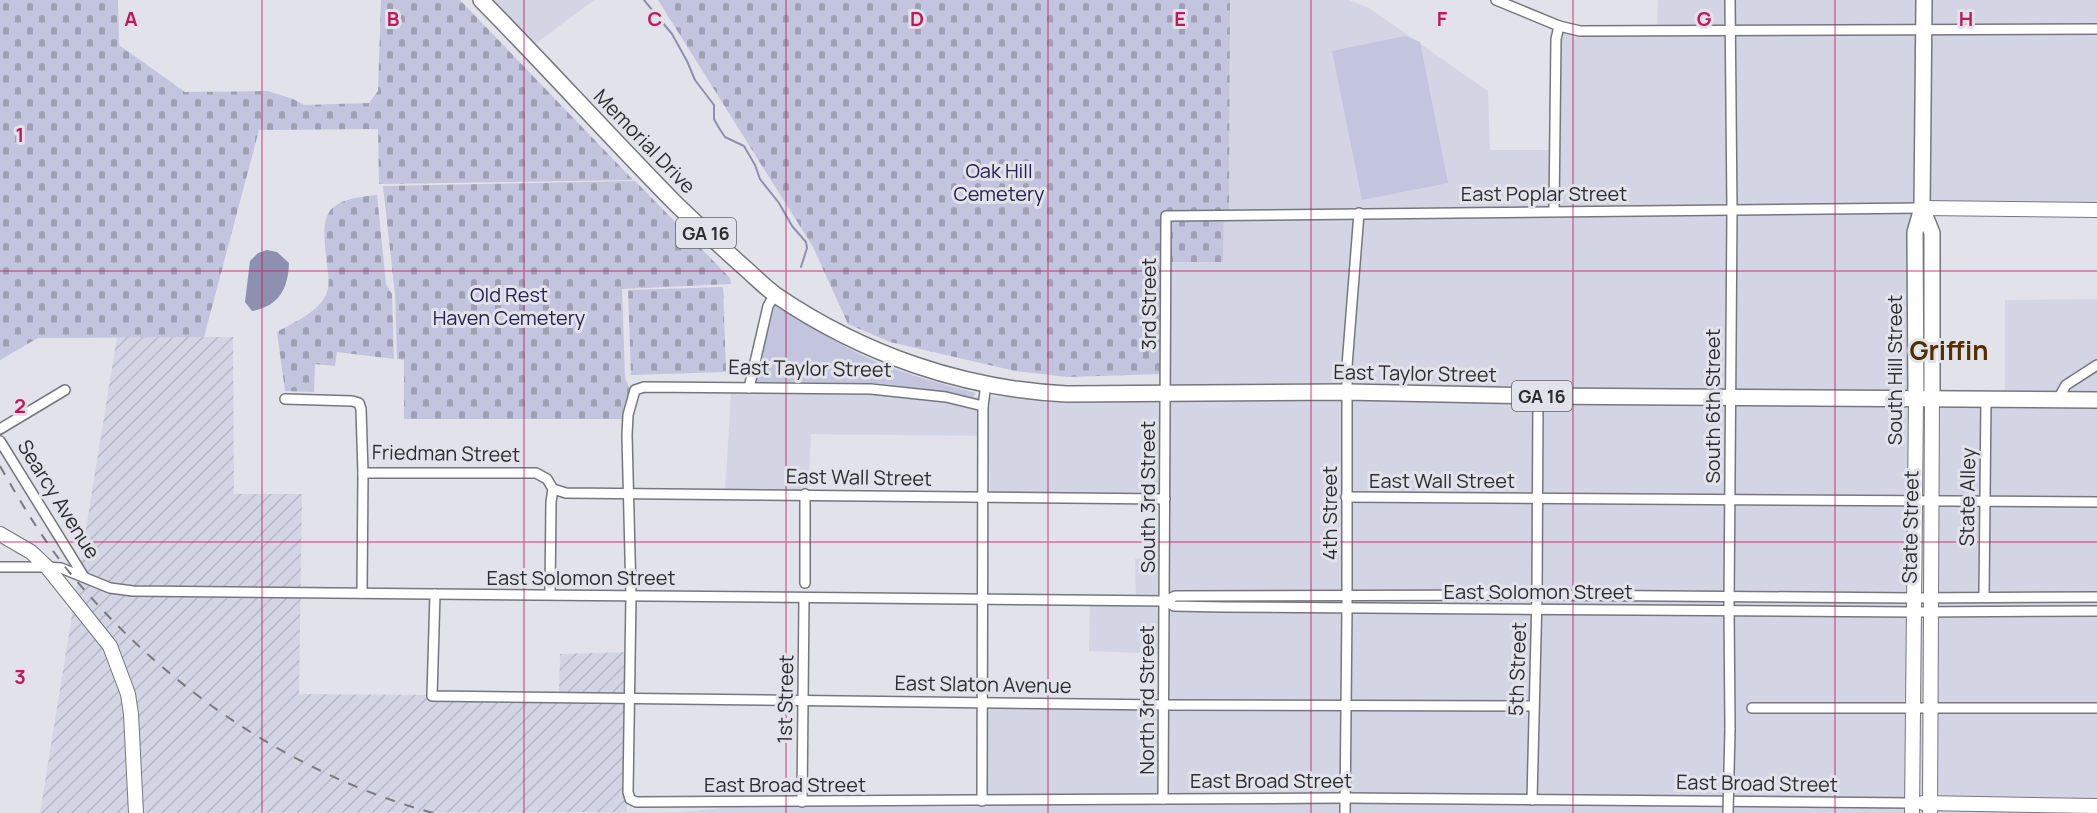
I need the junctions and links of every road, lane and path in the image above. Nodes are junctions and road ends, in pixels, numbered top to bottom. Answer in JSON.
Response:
{"nodes":[{"id":1,"x":481,"y":0,"type":"edge"},
{"id":2,"x":1496,"y":0,"type":"edge"},
{"id":3,"x":1730,"y":0,"type":"edge"},
{"id":4,"x":1924,"y":0,"type":"edge"},
{"id":5,"x":1559,"y":26,"type":"junction"},
{"id":6,"x":2097,"y":29,"type":"edge"},
{"id":7,"x":1924,"y":30,"type":"junction"},
{"id":8,"x":1730,"y":31,"type":"junction"},
{"id":9,"x":1922,"y":208,"type":"junction"},
{"id":10,"x":2097,"y":210,"type":"edge"},
{"id":11,"x":1554,"y":211,"type":"junction"},
{"id":12,"x":1732,"y":211,"type":"junction"},
{"id":13,"x":1359,"y":213,"type":"junction"},
{"id":14,"x":1166,"y":216,"type":"joint"},
{"id":15,"x":775,"y":294,"type":"junction"},
{"id":16,"x":2097,"y":365,"type":"edge"},
{"id":17,"x":986,"y":384,"type":"junction"},
{"id":18,"x":749,"y":388,"type":"junction"},
{"id":19,"x":65,"y":390,"type":"dead end"},
{"id":20,"x":1165,"y":392,"type":"junction"},
{"id":21,"x":1347,"y":392,"type":"junction"},
{"id":22,"x":1538,"y":396,"type":"junction"},
{"id":23,"x":1730,"y":396,"type":"junction"},
{"id":24,"x":1916,"y":398,"type":"junction"},
{"id":25,"x":1932,"y":398,"type":"junction"},
{"id":26,"x":1986,"y":398,"type":"junction"},
{"id":27,"x":285,"y":399,"type":"dead end"},
{"id":28,"x":2058,"y":399,"type":"junction"},
{"id":29,"x":2097,"y":400,"type":"edge"},
{"id":30,"x":983,"y":406,"type":"junction"},
{"id":31,"x":0,"y":429,"type":"edge"},
{"id":32,"x":0,"y":441,"type":"edge"},
{"id":33,"x":363,"y":473,"type":"junction"},
{"id":34,"x":553,"y":489,"type":"junction"},
{"id":35,"x":628,"y":494,"type":"junction"},
{"id":36,"x":805,"y":494,"type":"junction"},
{"id":37,"x":984,"y":496,"type":"junction"},
{"id":38,"x":1346,"y":497,"type":"junction"},
{"id":39,"x":1538,"y":498,"type":"junction"},
{"id":40,"x":1165,"y":499,"type":"junction"},
{"id":41,"x":1730,"y":500,"type":"junction"},
{"id":42,"x":1914,"y":500,"type":"junction"},
{"id":43,"x":1931,"y":501,"type":"junction"},
{"id":44,"x":1986,"y":502,"type":"junction"},
{"id":45,"x":2097,"y":502,"type":"edge"},
{"id":46,"x":0,"y":534,"type":"edge"},
{"id":47,"x":0,"y":567,"type":"edge"},
{"id":48,"x":47,"y":567,"type":"junction"},
{"id":49,"x":85,"y":578,"type":"junction"},
{"id":50,"x":631,"y":581,"type":"junction"},
{"id":51,"x":805,"y":583,"type":"dead end"},
{"id":52,"x":362,"y":593,"type":"junction"},
{"id":53,"x":435,"y":594,"type":"junction"},
{"id":54,"x":549,"y":594,"type":"junction"},
{"id":55,"x":610,"y":595,"type":"junction"},
{"id":56,"x":631,"y":595,"type":"junction"},
{"id":57,"x":1347,"y":595,"type":"junction"},
{"id":58,"x":1537,"y":595,"type":"junction"},
{"id":59,"x":1729,"y":596,"type":"junction"},
{"id":60,"x":1984,"y":596,"type":"junction"},
{"id":61,"x":2097,"y":597,"type":"edge"},
{"id":62,"x":804,"y":598,"type":"junction"},
{"id":63,"x":983,"y":598,"type":"junction"},
{"id":64,"x":1165,"y":601,"type":"junction"},
{"id":65,"x":1913,"y":605,"type":"junction"},
{"id":66,"x":1930,"y":605,"type":"junction"},
{"id":67,"x":1347,"y":608,"type":"junction"},
{"id":68,"x":1537,"y":608,"type":"junction"},
{"id":69,"x":1729,"y":610,"type":"junction"},
{"id":70,"x":2097,"y":611,"type":"edge"},
{"id":71,"x":629,"y":699,"type":"junction"},
{"id":72,"x":804,"y":700,"type":"junction"},
{"id":73,"x":982,"y":701,"type":"junction"},
{"id":74,"x":1346,"y":704,"type":"junction"},
{"id":75,"x":1164,"y":705,"type":"junction"},
{"id":76,"x":1533,"y":706,"type":"junction"},
{"id":77,"x":1913,"y":707,"type":"junction"},
{"id":78,"x":1752,"y":708,"type":"dead end"},
{"id":79,"x":1930,"y":708,"type":"junction"},
{"id":80,"x":2097,"y":708,"type":"edge"},
{"id":81,"x":1345,"y":798,"type":"junction"},
{"id":82,"x":1163,"y":799,"type":"junction"},
{"id":83,"x":1533,"y":800,"type":"junction"},
{"id":84,"x":982,"y":801,"type":"junction"},
{"id":85,"x":802,"y":802,"type":"junction"},
{"id":86,"x":2097,"y":806,"type":"edge"},
{"id":87,"x":1912,"y":808,"type":"edge"},
{"id":88,"x":1930,"y":808,"type":"edge"},
{"id":89,"x":136,"y":813,"type":"edge"},
{"id":90,"x":1345,"y":813,"type":"edge"},
{"id":91,"x":1728,"y":813,"type":"edge"}],
"edges":[{"from":1,"to":15,"type":"main road","name":"Memorial Drive","number":"GA 16"},
{"from":2,"to":5,"type":"street"},
{"from":3,"to":8,"type":"street","name":"South 6th Street"},
{"from":4,"to":7,"type":"main road","name":"South Hill Street"},
{"from":5,"to":8,"type":"street"},
{"from":5,"to":11,"type":"street"},
{"from":6,"to":7,"type":"street"},
{"from":7,"to":8,"type":"street"},
{"from":7,"to":9,"type":"main road","name":"South Hill Street"},
{"from":8,"to":12,"type":"street","name":"South 6th Street"},
{"from":9,"to":10,"type":"main road"},
{"from":9,"to":12,"type":"street","name":"East Poplar Street"},
{"from":9,"to":24,"type":"main road","name":"South Hill Street"},
{"from":9,"to":25,"type":"main road","name":"State Street"},
{"from":11,"to":12,"type":"street","name":"East Poplar Street"},
{"from":11,"to":13,"type":"street","name":"East Poplar Street"},
{"from":12,"to":23,"type":"street","name":"South 6th Street"},
{"from":13,"to":14,"type":"street","name":"East Poplar Street"},
{"from":13,"to":21,"type":"street","name":"4th Street"},
{"from":14,"to":20,"type":"street","name":"3rd Street"},
{"from":15,"to":17,"type":"main road","name":"Memorial Drive","number":"GA 16"},
{"from":15,"to":18,"type":"street"},
{"from":16,"to":28,"type":"street"},
{"from":17,"to":20,"type":"main road","name":"East Taylor Street","number":"GA 16"},
{"from":17,"to":30,"type":"street"},
{"from":18,"to":30,"type":"street","name":"East Taylor Street"},
{"from":18,"to":35,"type":"street","name":"East Taylor Street"},
{"from":19,"to":31,"type":"street"},
{"from":20,"to":21,"type":"main road","name":"East Taylor Street","number":"GA 16"},
{"from":20,"to":40,"type":"street","name":"South 3rd Street"},
{"from":21,"to":22,"type":"main road","name":"East Taylor Street","number":"GA 16"},
{"from":21,"to":38,"type":"street","name":"4th Street"},
{"from":22,"to":23,"type":"main road","name":"East Taylor Street","number":"GA 16"},
{"from":22,"to":39,"type":"street","name":"5th Street"},
{"from":23,"to":24,"type":"main road","name":"East Taylor Street","number":"GA 16"},
{"from":23,"to":41,"type":"street","name":"South 6th Street"},
{"from":24,"to":25,"type":"main road","name":"East Taylor Street"},
{"from":24,"to":42,"type":"main road","name":"South Hill Street"},
{"from":25,"to":26,"type":"main road","name":"East Taylor Street"},
{"from":25,"to":43,"type":"main road","name":"State Street"},
{"from":26,"to":28,"type":"main road","name":"East Taylor Street"},
{"from":26,"to":44,"type":"street","name":"State Alley"},
{"from":27,"to":33,"type":"street","name":"Friedman Street"},
{"from":28,"to":29,"type":"main road","name":"East Taylor Street"},
{"from":30,"to":37,"type":"street"},
{"from":32,"to":49,"type":"street","name":"Searcy Avenue"},
{"from":33,"to":34,"type":"street","name":"Friedman Street"},
{"from":33,"to":52,"type":"street"},
{"from":34,"to":35,"type":"street","name":"East Wall Street"},
{"from":34,"to":54,"type":"street"},
{"from":35,"to":36,"type":"street","name":"East Wall Street"},
{"from":35,"to":50,"type":"street"},
{"from":36,"to":37,"type":"street","name":"East Wall Street"},
{"from":36,"to":51,"type":"street"},
{"from":37,"to":40,"type":"street","name":"East Wall Street"},
{"from":37,"to":63,"type":"street"},
{"from":38,"to":39,"type":"street","name":"East Wall Street"},
{"from":38,"to":57,"type":"street","name":"4th Street"},
{"from":39,"to":41,"type":"street","name":"East Wall Street"},
{"from":39,"to":58,"type":"street","name":"5th Street"},
{"from":40,"to":64,"type":"street","name":"South 3rd Street"},
{"from":41,"to":42,"type":"street","name":"East Wall Street"},
{"from":41,"to":59,"type":"street","name":"South 6th Street"},
{"from":42,"to":43,"type":"street","name":"East Wall Street"},
{"from":42,"to":65,"type":"main road","name":"South Hill Street"},
{"from":43,"to":44,"type":"street","name":"East Wall Street"},
{"from":43,"to":66,"type":"main road","name":"State Street"},
{"from":44,"to":45,"type":"street","name":"East Wall Street"},
{"from":44,"to":60,"type":"street","name":"State Alley"},
{"from":46,"to":48,"type":"main road"},
{"from":47,"to":48,"type":"street","name":"East Solomon Street"},
{"from":48,"to":49,"type":"street","name":"East Solomon Street"},
{"from":48,"to":89,"type":"main road"},
{"from":49,"to":52,"type":"street","name":"East Solomon Street"},
{"from":50,"to":55,"type":"street"},
{"from":50,"to":56,"type":"street"},
{"from":52,"to":53,"type":"street","name":"East Solomon Street"},
{"from":53,"to":54,"type":"street","name":"East Solomon Street"},
{"from":53,"to":71,"type":"street","name":"East Slaton Avenue"},
{"from":54,"to":55,"type":"street","name":"East Solomon Street"},
{"from":55,"to":56,"type":"street","name":"East Solomon Street"},
{"from":56,"to":62,"type":"street","name":"East Solomon Street"},
{"from":56,"to":71,"type":"street"},
{"from":57,"to":58,"type":"street","name":"East Solomon Street"},
{"from":57,"to":64,"type":"street","name":"East Solomon Street"},
{"from":57,"to":67,"type":"street","name":"4th Street"},
{"from":58,"to":59,"type":"street","name":"East Solomon Street"},
{"from":58,"to":68,"type":"street","name":"5th Street"},
{"from":59,"to":65,"type":"street","name":"East Solomon Street"},
{"from":59,"to":69,"type":"street","name":"South 6th Street"},
{"from":60,"to":61,"type":"street"},
{"from":60,"to":66,"type":"street"},
{"from":62,"to":63,"type":"street","name":"East Solomon Street"},
{"from":62,"to":72,"type":"street","name":"1st Street"},
{"from":63,"to":64,"type":"street","name":"East Solomon Street"},
{"from":63,"to":73,"type":"street"},
{"from":64,"to":67,"type":"street","name":"East Solomon Street"},
{"from":64,"to":75,"type":"street","name":"North 3rd Street"},
{"from":65,"to":66,"type":"street"},
{"from":65,"to":66,"type":"street"},
{"from":65,"to":69,"type":"street","name":"East Solomon Street"},
{"from":65,"to":77,"type":"main road","name":"South Hill Street"},
{"from":66,"to":70,"type":"street"},
{"from":66,"to":79,"type":"main road","name":"State Street"},
{"from":67,"to":68,"type":"street","name":"East Solomon Street"},
{"from":67,"to":74,"type":"street","name":"4th Street"},
{"from":68,"to":69,"type":"street","name":"East Solomon Street"},
{"from":68,"to":76,"type":"street","name":"5th Street"},
{"from":69,"to":91,"type":"street","name":"South 6th Street","bridge":true},
{"from":71,"to":72,"type":"street","name":"East Slaton Avenue"},
{"from":71,"to":85,"type":"street","name":"East Broad Street"},
{"from":72,"to":73,"type":"street","name":"East Slaton Avenue"},
{"from":72,"to":85,"type":"street","name":"1st Street"},
{"from":73,"to":75,"type":"street","name":"East Slaton Avenue"},
{"from":73,"to":84,"type":"street"},
{"from":74,"to":75,"type":"street","name":"East Slaton Avenue"},
{"from":74,"to":76,"type":"street","name":"East Slaton Avenue"},
{"from":74,"to":81,"type":"street","name":"4th Street"},
{"from":75,"to":82,"type":"street","name":"North 3rd Street"},
{"from":76,"to":83,"type":"street","name":"5th Street"},
{"from":77,"to":78,"type":"street"},
{"from":77,"to":79,"type":"street"},
{"from":77,"to":87,"type":"main road","name":"South Hill Street"},
{"from":79,"to":80,"type":"street"},
{"from":79,"to":88,"type":"main road","name":"State Street"},
{"from":81,"to":82,"type":"street","name":"East Broad Street"},
{"from":81,"to":83,"type":"street","name":"East Broad Street"},
{"from":81,"to":90,"type":"street","name":"4th Street"},
{"from":82,"to":84,"type":"street","name":"East Broad Street"},
{"from":83,"to":87,"type":"street","name":"East Broad Street"},
{"from":84,"to":85,"type":"street","name":"East Broad Street"},
{"from":86,"to":88,"type":"main road"},
{"from":87,"to":88,"type":"main road"}]}
